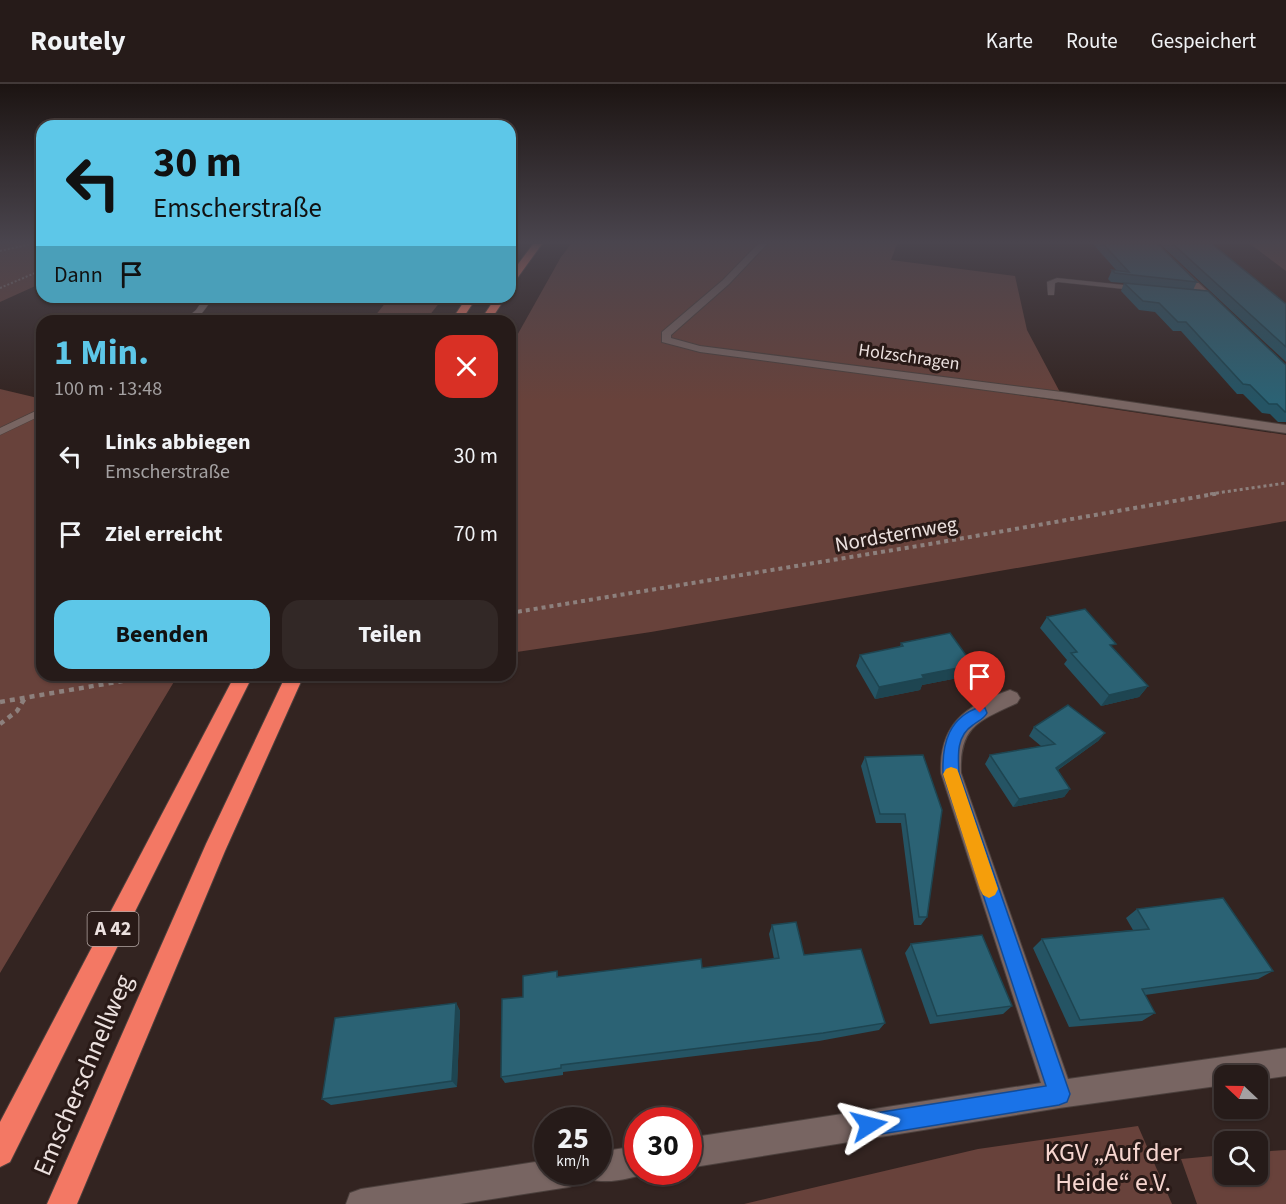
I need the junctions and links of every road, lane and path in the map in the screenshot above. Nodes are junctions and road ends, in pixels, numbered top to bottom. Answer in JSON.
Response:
{"nodes":[{"id":1,"x":710,"y":296,"type":"edge"},
{"id":2,"x":1206,"y":296,"type":"edge"},
{"id":3,"x":205,"y":303,"type":"edge"},
{"id":4,"x":1223,"y":312,"type":"edge"},
{"id":5,"x":195,"y":315,"type":"edge"},
{"id":6,"x":36,"y":414,"type":"edge"},
{"id":7,"x":1286,"y":429,"type":"edge"},
{"id":8,"x":0,"y":432,"type":"edge"},
{"id":9,"x":1286,"y":483,"type":"edge"},
{"id":10,"x":516,"y":612,"type":"edge"},
{"id":11,"x":123,"y":681,"type":"edge"},
{"id":12,"x":241,"y":681,"type":"edge"},
{"id":13,"x":292,"y":681,"type":"edge"},
{"id":14,"x":25,"y":698,"type":"junction"},
{"id":15,"x":1010,"y":698,"type":"dead end"},
{"id":16,"x":0,"y":702,"type":"edge"},
{"id":17,"x":0,"y":724,"type":"edge"},
{"id":18,"x":1286,"y":1062,"type":"edge"},
{"id":19,"x":1059,"y":1094,"type":"junction"},
{"id":20,"x":702,"y":1151,"type":"edge"},
{"id":21,"x":0,"y":1152,"type":"edge"},
{"id":22,"x":534,"y":1177,"type":"edge"},
{"id":23,"x":62,"y":1204,"type":"edge"},
{"id":24,"x":361,"y":1204,"type":"edge"}],
"edges":[{"from":1,"to":7,"type":"street","name":"Holzschragen"},
{"from":2,"to":4,"type":"street"},
{"from":3,"to":5,"type":"lane"},
{"from":6,"to":8,"type":"lane"},
{"from":9,"to":10,"type":"path","name":"Nordsternweg"},
{"from":11,"to":14,"type":"path"},
{"from":12,"to":21,"type":"highway","name":"Emscherschnellweg","number":"A 42"},
{"from":13,"to":23,"type":"highway","name":"Emscherschnellweg"},
{"from":14,"to":16,"type":"path"},
{"from":14,"to":17,"type":"path"},
{"from":15,"to":19,"type":"street"},
{"from":18,"to":19,"type":"street"},
{"from":19,"to":20,"type":"street"},
{"from":22,"to":24,"type":"street"}]}
